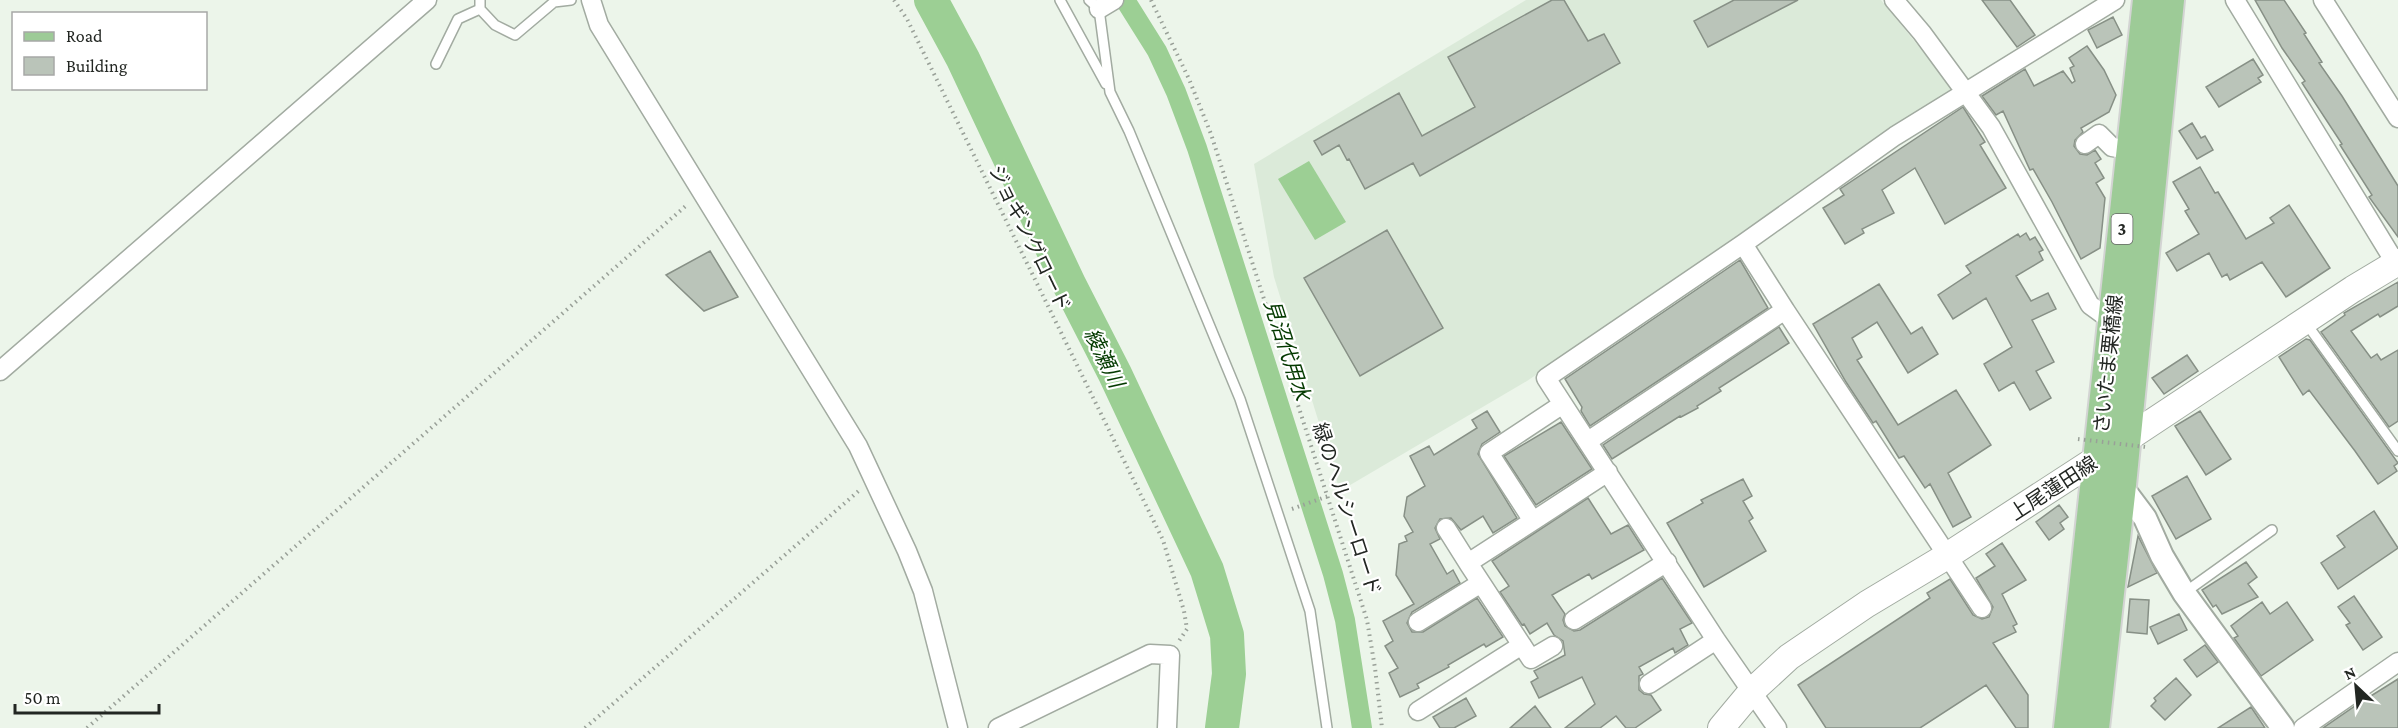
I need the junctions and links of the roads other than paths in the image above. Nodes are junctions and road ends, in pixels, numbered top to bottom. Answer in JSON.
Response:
{"nodes":[{"id":1,"x":427,"y":0,"type":"edge"},
{"id":2,"x":571,"y":0,"type":"edge"},
{"id":3,"x":591,"y":0,"type":"edge"},
{"id":4,"x":1059,"y":0,"type":"edge"},
{"id":5,"x":1894,"y":0,"type":"edge"},
{"id":6,"x":2115,"y":0,"type":"edge"},
{"id":7,"x":2147,"y":0,"type":"edge"},
{"id":8,"x":2170,"y":0,"type":"edge"},
{"id":9,"x":2235,"y":0,"type":"edge"},
{"id":10,"x":2323,"y":0,"type":"edge"},
{"id":11,"x":1103,"y":3,"type":"edge"},
{"id":12,"x":480,"y":4,"type":"edge"},
{"id":13,"x":436,"y":64,"type":"dead end"},
{"id":14,"x":1110,"y":92,"type":"junction"},
{"id":15,"x":1966,"y":92,"type":"junction"},
{"id":16,"x":2398,"y":117,"type":"edge"},
{"id":17,"x":2085,"y":144,"type":"dead end"},
{"id":18,"x":2130,"y":150,"type":"junction"},
{"id":19,"x":1743,"y":244,"type":"junction"},
{"id":20,"x":2397,"y":263,"type":"edge"},
{"id":21,"x":1785,"y":310,"type":"junction"},
{"id":22,"x":2112,"y":321,"type":"junction"},
{"id":23,"x":2305,"y":321,"type":"junction"},
{"id":24,"x":0,"y":371,"type":"edge"},
{"id":25,"x":1563,"y":404,"type":"junction"},
{"id":26,"x":1588,"y":441,"type":"junction"},
{"id":27,"x":2137,"y":443,"type":"junction"},
{"id":28,"x":2398,"y":451,"type":"edge"},
{"id":29,"x":2098,"y":459,"type":"junction"},
{"id":30,"x":1608,"y":472,"type":"junction"},
{"id":31,"x":2122,"y":485,"type":"junction"},
{"id":32,"x":1533,"y":521,"type":"junction"},
{"id":33,"x":1446,"y":528,"type":"dead end"},
{"id":34,"x":2272,"y":530,"type":"dead end"},
{"id":35,"x":1947,"y":556,"type":"junction"},
{"id":36,"x":1667,"y":562,"type":"junction"},
{"id":37,"x":1468,"y":563,"type":"junction"},
{"id":38,"x":1481,"y":583,"type":"junction"},
{"id":39,"x":2184,"y":593,"type":"junction"},
{"id":40,"x":1982,"y":608,"type":"dead end"},
{"id":41,"x":1574,"y":620,"type":"dead end"},
{"id":42,"x":1418,"y":622,"type":"dead end"},
{"id":43,"x":1716,"y":640,"type":"junction"},
{"id":44,"x":1522,"y":645,"type":"junction"},
{"id":45,"x":1553,"y":646,"type":"dead end"},
{"id":46,"x":2398,"y":662,"type":"edge"},
{"id":47,"x":1649,"y":684,"type":"dead end"},
{"id":48,"x":1751,"y":692,"type":"junction"},
{"id":49,"x":1418,"y":711,"type":"dead end"},
{"id":50,"x":958,"y":728,"type":"edge"},
{"id":51,"x":998,"y":728,"type":"edge"},
{"id":52,"x":1167,"y":728,"type":"edge"},
{"id":53,"x":1327,"y":728,"type":"edge"},
{"id":54,"x":1721,"y":728,"type":"edge"},
{"id":55,"x":1777,"y":728,"type":"edge"},
{"id":56,"x":2068,"y":728,"type":"edge"},
{"id":57,"x":2095,"y":728,"type":"edge"},
{"id":58,"x":2283,"y":728,"type":"edge"},
{"id":59,"x":2303,"y":728,"type":"edge"}],
"edges":[{"from":1,"to":24,"type":"street"},
{"from":2,"to":12,"type":"lane"},
{"from":3,"to":50,"type":"street"},
{"from":4,"to":14,"type":"lane"},
{"from":5,"to":15,"type":"street"},
{"from":6,"to":15,"type":"street"},
{"from":7,"to":18,"type":"main road","name":"さいたま栗橋線","number":"3"},
{"from":8,"to":27,"type":"main road","name":"さいたま栗橋線","number":"3"},
{"from":9,"to":20,"type":"street"},
{"from":10,"to":16,"type":"street"},
{"from":11,"to":14,"type":"lane"},
{"from":12,"to":13,"type":"lane"},
{"from":14,"to":53,"type":"lane"},
{"from":15,"to":19,"type":"street"},
{"from":15,"to":22,"type":"street"},
{"from":17,"to":18,"type":"street"},
{"from":18,"to":22,"type":"main road","name":"さいたま栗橋線","number":"3"},
{"from":19,"to":21,"type":"street"},
{"from":19,"to":25,"type":"street"},
{"from":20,"to":23,"type":"main road","name":"上尾蓮田線"},
{"from":21,"to":26,"type":"street"},
{"from":21,"to":35,"type":"street"},
{"from":22,"to":29,"type":"main road","name":"さいたま栗橋線","number":"3"},
{"from":23,"to":27,"type":"main road","name":"上尾蓮田線"},
{"from":23,"to":28,"type":"lane"},
{"from":25,"to":26,"type":"street"},
{"from":25,"to":32,"type":"street"},
{"from":26,"to":30,"type":"street"},
{"from":27,"to":29,"type":"main road","name":"上尾蓮田線"},
{"from":27,"to":31,"type":"main road","name":"さいたま栗橋線","number":"3"},
{"from":29,"to":31,"type":"street"},
{"from":29,"to":35,"type":"main road","name":"上尾蓮田線"},
{"from":29,"to":56,"type":"main road","name":"さいたま栗橋線","number":"3"},
{"from":30,"to":32,"type":"street"},
{"from":30,"to":36,"type":"street"},
{"from":31,"to":39,"type":"street"},
{"from":31,"to":57,"type":"main road","name":"さいたま栗橋線","number":"3"},
{"from":32,"to":37,"type":"street"},
{"from":33,"to":37,"type":"street"},
{"from":34,"to":39,"type":"lane"},
{"from":35,"to":40,"type":"street"},
{"from":35,"to":48,"type":"main road","name":"上尾蓮田線"},
{"from":36,"to":41,"type":"street"},
{"from":36,"to":43,"type":"street"},
{"from":37,"to":38,"type":"street"},
{"from":38,"to":42,"type":"street"},
{"from":38,"to":44,"type":"street"},
{"from":39,"to":58,"type":"street"},
{"from":43,"to":47,"type":"street"},
{"from":43,"to":48,"type":"street"},
{"from":44,"to":45,"type":"street"},
{"from":44,"to":49,"type":"street"},
{"from":46,"to":59,"type":"street"},
{"from":48,"to":54,"type":"main road","name":"上尾蓮田線"},
{"from":48,"to":55,"type":"street"},
{"from":51,"to":52,"type":"street"}]}
